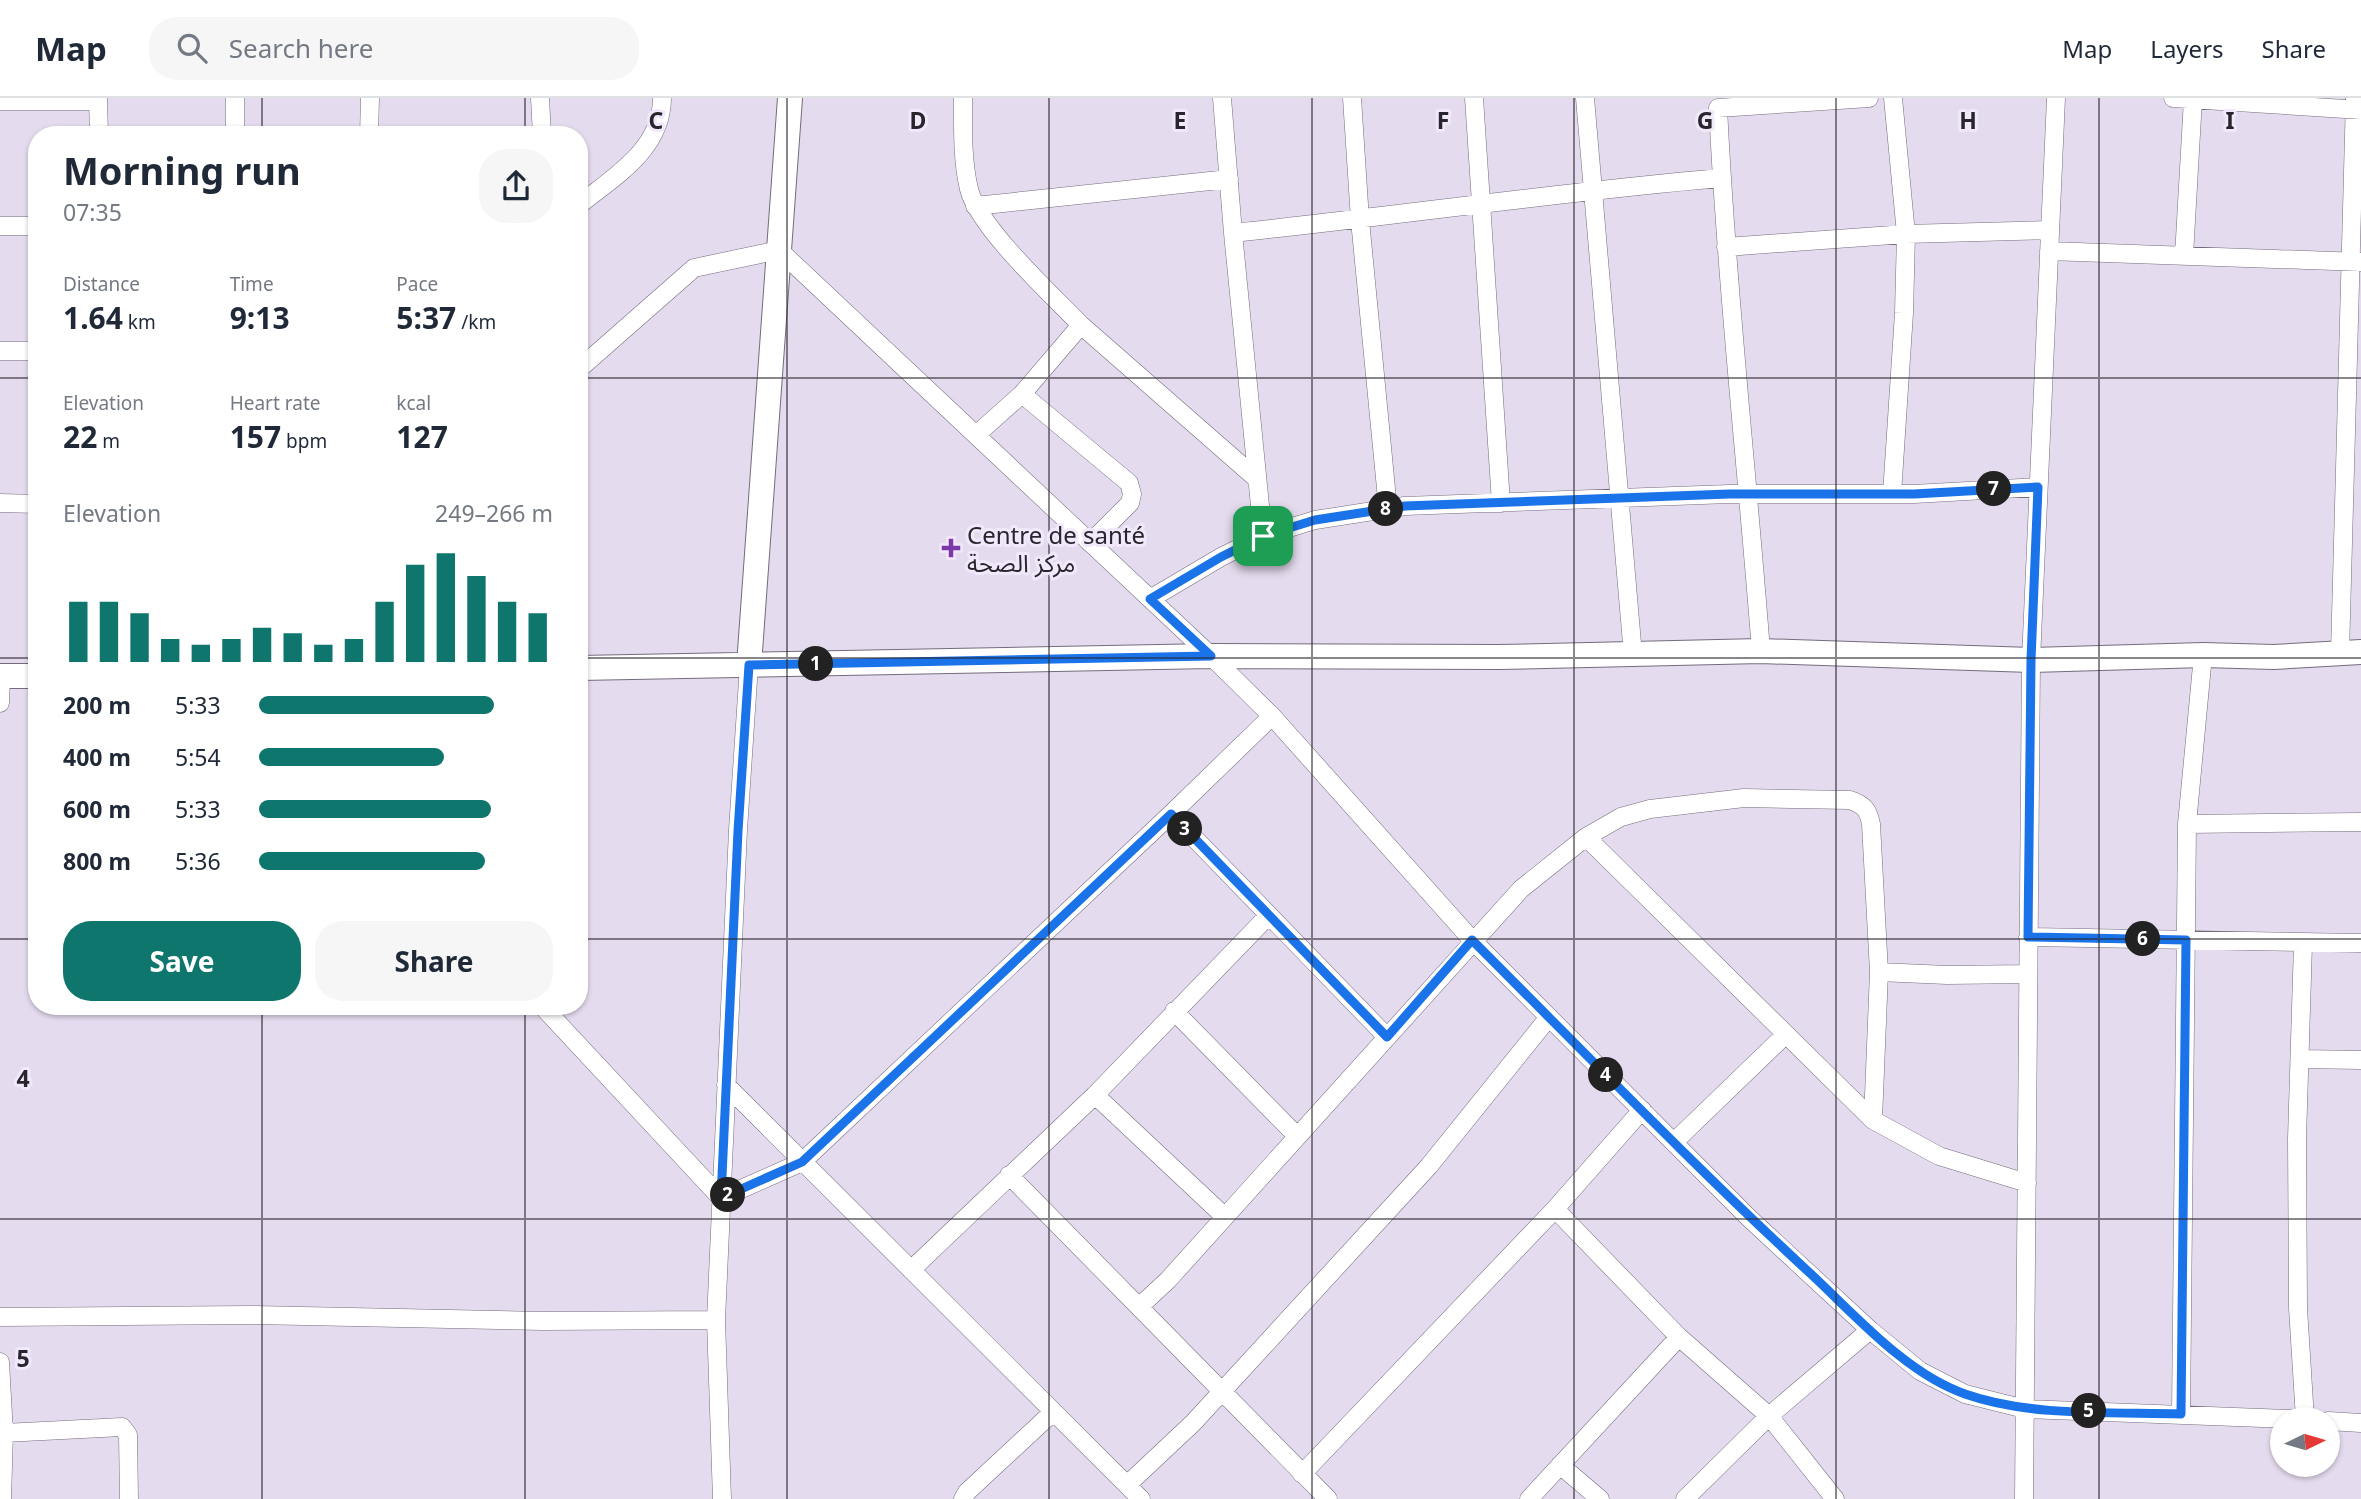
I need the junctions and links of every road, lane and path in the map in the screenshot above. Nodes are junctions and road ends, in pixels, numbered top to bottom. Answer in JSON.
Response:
{"nodes":[{"id":1,"x":235,"y":98,"type":"edge"},
{"id":2,"x":370,"y":98,"type":"edge"},
{"id":3,"x":540,"y":98,"type":"edge"},
{"id":4,"x":662,"y":98,"type":"edge"},
{"id":5,"x":790,"y":98,"type":"edge"},
{"id":6,"x":962,"y":98,"type":"edge"},
{"id":7,"x":1222,"y":98,"type":"edge"},
{"id":8,"x":1352,"y":98,"type":"edge"},
{"id":9,"x":1474,"y":98,"type":"edge"},
{"id":10,"x":1585,"y":98,"type":"edge"},
{"id":11,"x":1869,"y":98,"type":"edge"},
{"id":12,"x":1893,"y":98,"type":"edge"},
{"id":13,"x":2056,"y":98,"type":"edge"},
{"id":14,"x":2173,"y":98,"type":"edge"},
{"id":15,"x":98,"y":99,"type":"edge"},
{"id":16,"x":2193,"y":99,"type":"edge"},
{"id":17,"x":0,"y":101,"type":"edge"},
{"id":18,"x":1717,"y":103,"type":"edge"},
{"id":19,"x":2357,"y":106,"type":"edge"},
{"id":20,"x":99,"y":126,"type":"edge"},
{"id":21,"x":234,"y":126,"type":"edge"},
{"id":22,"x":369,"y":126,"type":"edge"},
{"id":23,"x":542,"y":126,"type":"edge"},
{"id":24,"x":1721,"y":178,"type":"junction"},
{"id":25,"x":1229,"y":179,"type":"junction"},
{"id":26,"x":1594,"y":191,"type":"junction"},
{"id":27,"x":588,"y":198,"type":"edge"},
{"id":28,"x":1482,"y":204,"type":"junction"},
{"id":29,"x":975,"y":206,"type":"junction"},
{"id":30,"x":1360,"y":220,"type":"junction"},
{"id":31,"x":0,"y":226,"type":"edge"},
{"id":32,"x":28,"y":226,"type":"edge"},
{"id":33,"x":2050,"y":230,"type":"junction"},
{"id":34,"x":1233,"y":233,"type":"junction"},
{"id":35,"x":1906,"y":234,"type":"junction"},
{"id":36,"x":1726,"y":247,"type":"junction"},
{"id":37,"x":779,"y":250,"type":"junction"},
{"id":38,"x":2049,"y":251,"type":"junction"},
{"id":39,"x":2184,"y":256,"type":"junction"},
{"id":40,"x":2356,"y":262,"type":"edge"},
{"id":41,"x":1081,"y":325,"type":"junction"},
{"id":42,"x":0,"y":351,"type":"edge"},
{"id":43,"x":28,"y":351,"type":"edge"},
{"id":44,"x":588,"y":361,"type":"edge"},
{"id":45,"x":1023,"y":394,"type":"junction"},
{"id":46,"x":2353,"y":421,"type":"edge"},
{"id":47,"x":976,"y":435,"type":"junction"},
{"id":48,"x":1258,"y":479,"type":"junction"},
{"id":49,"x":2038,"y":487,"type":"junction"},
{"id":50,"x":1749,"y":494,"type":"junction"},
{"id":51,"x":1892,"y":494,"type":"junction"},
{"id":52,"x":1619,"y":499,"type":"junction"},
{"id":53,"x":0,"y":503,"type":"edge"},
{"id":54,"x":1501,"y":503,"type":"junction"},
{"id":55,"x":28,"y":504,"type":"edge"},
{"id":56,"x":1388,"y":509,"type":"junction"},
{"id":57,"x":1263,"y":536,"type":"junction"},
{"id":58,"x":1090,"y":542,"type":"junction"},
{"id":59,"x":1150,"y":599,"type":"junction"},
{"id":60,"x":1761,"y":651,"type":"junction"},
{"id":61,"x":2350,"y":653,"type":"edge"},
{"id":62,"x":1633,"y":655,"type":"junction"},
{"id":63,"x":2203,"y":655,"type":"junction"},
{"id":64,"x":1211,"y":656,"type":"junction"},
{"id":65,"x":2031,"y":660,"type":"junction"},
{"id":66,"x":749,"y":665,"type":"junction"},
{"id":67,"x":588,"y":668,"type":"edge"},
{"id":68,"x":0,"y":676,"type":"edge"},
{"id":69,"x":28,"y":676,"type":"edge"},
{"id":70,"x":0,"y":703,"type":"edge"},
{"id":71,"x":1272,"y":716,"type":"junction"},
{"id":72,"x":1171,"y":814,"type":"junction"},
{"id":73,"x":2361,"y":822,"type":"edge"},
{"id":74,"x":2187,"y":824,"type":"junction"},
{"id":75,"x":1586,"y":837,"type":"junction"},
{"id":76,"x":1268,"y":916,"type":"junction"},
{"id":77,"x":2028,"y":937,"type":"junction"},
{"id":78,"x":1472,"y":940,"type":"junction"},
{"id":79,"x":2186,"y":940,"type":"junction"},
{"id":80,"x":2361,"y":943,"type":"edge"},
{"id":81,"x":2303,"y":944,"type":"junction"},
{"id":82,"x":1879,"y":972,"type":"junction"},
{"id":83,"x":2028,"y":974,"type":"junction"},
{"id":84,"x":1174,"y":1011,"type":"junction"},
{"id":85,"x":550,"y":1015,"type":"edge"},
{"id":86,"x":1549,"y":1017,"type":"junction"},
{"id":87,"x":1786,"y":1034,"type":"junction"},
{"id":88,"x":1387,"y":1037,"type":"junction"},
{"id":89,"x":2300,"y":1059,"type":"junction"},
{"id":90,"x":2361,"y":1060,"type":"edge"},
{"id":91,"x":726,"y":1085,"type":"junction"},
{"id":92,"x":1095,"y":1095,"type":"junction"},
{"id":93,"x":1642,"y":1111,"type":"junction"},
{"id":94,"x":1873,"y":1120,"type":"junction"},
{"id":95,"x":1297,"y":1136,"type":"junction"},
{"id":96,"x":1674,"y":1142,"type":"junction"},
{"id":97,"x":802,"y":1162,"type":"junction"},
{"id":98,"x":1009,"y":1175,"type":"junction"},
{"id":99,"x":2027,"y":1183,"type":"junction"},
{"id":100,"x":721,"y":1198,"type":"junction"},
{"id":101,"x":1555,"y":1209,"type":"junction"},
{"id":102,"x":1224,"y":1216,"type":"junction"},
{"id":103,"x":911,"y":1269,"type":"junction"},
{"id":104,"x":1139,"y":1307,"type":"junction"},
{"id":105,"x":0,"y":1317,"type":"edge"},
{"id":106,"x":716,"y":1320,"type":"junction"},
{"id":107,"x":1870,"y":1329,"type":"junction"},
{"id":108,"x":1679,"y":1337,"type":"junction"},
{"id":109,"x":0,"y":1362,"type":"edge"},
{"id":110,"x":1221,"y":1392,"type":"junction"},
{"id":111,"x":2304,"y":1407,"type":"edge"},
{"id":112,"x":2025,"y":1409,"type":"junction"},
{"id":113,"x":1053,"y":1412,"type":"junction"},
{"id":114,"x":2181,"y":1414,"type":"junction"},
{"id":115,"x":1769,"y":1416,"type":"junction"},
{"id":116,"x":2270,"y":1418,"type":"edge"},
{"id":117,"x":2340,"y":1422,"type":"edge"},
{"id":118,"x":2361,"y":1423,"type":"edge"},
{"id":119,"x":4,"y":1433,"type":"junction"},
{"id":120,"x":1560,"y":1465,"type":"junction"},
{"id":121,"x":1302,"y":1474,"type":"junction"},
{"id":122,"x":1127,"y":1485,"type":"junction"},
{"id":123,"x":2,"y":1499,"type":"edge"},
{"id":124,"x":129,"y":1499,"type":"edge"},
{"id":125,"x":722,"y":1499,"type":"edge"},
{"id":126,"x":963,"y":1499,"type":"edge"},
{"id":127,"x":1141,"y":1499,"type":"edge"},
{"id":128,"x":1328,"y":1499,"type":"edge"},
{"id":129,"x":1529,"y":1499,"type":"edge"},
{"id":130,"x":1601,"y":1499,"type":"edge"},
{"id":131,"x":1685,"y":1499,"type":"edge"},
{"id":132,"x":1835,"y":1499,"type":"edge"},
{"id":133,"x":2024,"y":1499,"type":"edge"}],
"edges":[{"from":1,"to":21,"type":"street"},
{"from":2,"to":22,"type":"street"},
{"from":3,"to":23,"type":"street"},
{"from":4,"to":27,"type":"street"},
{"from":5,"to":37,"type":"street"},
{"from":6,"to":29,"type":"street"},
{"from":7,"to":25,"type":"street"},
{"from":8,"to":30,"type":"street"},
{"from":9,"to":28,"type":"street"},
{"from":10,"to":26,"type":"street"},
{"from":11,"to":18,"type":"street"},
{"from":12,"to":35,"type":"street"},
{"from":13,"to":33,"type":"street"},
{"from":14,"to":16,"type":"street"},
{"from":15,"to":17,"type":"street"},
{"from":15,"to":20,"type":"street"},
{"from":16,"to":19,"type":"street"},
{"from":16,"to":39,"type":"street"},
{"from":18,"to":24,"type":"street"},
{"from":19,"to":40,"type":"street"},
{"from":24,"to":26,"type":"street"},
{"from":24,"to":36,"type":"street"},
{"from":25,"to":29,"type":"street"},
{"from":25,"to":34,"type":"street"},
{"from":26,"to":28,"type":"street"},
{"from":26,"to":52,"type":"street"},
{"from":28,"to":30,"type":"street"},
{"from":28,"to":54,"type":"street"},
{"from":29,"to":41,"type":"street"},
{"from":30,"to":34,"type":"street"},
{"from":30,"to":56,"type":"street"},
{"from":31,"to":32,"type":"street"},
{"from":33,"to":35,"type":"street"},
{"from":33,"to":38,"type":"street"},
{"from":34,"to":48,"type":"street"},
{"from":35,"to":36,"type":"street"},
{"from":35,"to":51,"type":"street"},
{"from":36,"to":50,"type":"street"},
{"from":37,"to":44,"type":"street"},
{"from":37,"to":47,"type":"street"},
{"from":37,"to":66,"type":"street"},
{"from":38,"to":39,"type":"street"},
{"from":38,"to":49,"type":"street"},
{"from":39,"to":40,"type":"street"},
{"from":40,"to":46,"type":"street"},
{"from":41,"to":45,"type":"street"},
{"from":41,"to":48,"type":"street"},
{"from":42,"to":43,"type":"street"},
{"from":45,"to":47,"type":"street"},
{"from":45,"to":58,"type":"street"},
{"from":46,"to":61,"type":"street"},
{"from":47,"to":58,"type":"street"},
{"from":48,"to":57,"type":"street"},
{"from":49,"to":51,"type":"street"},
{"from":49,"to":65,"type":"street"},
{"from":50,"to":51,"type":"street"},
{"from":50,"to":52,"type":"street"},
{"from":50,"to":60,"type":"street"},
{"from":52,"to":54,"type":"street"},
{"from":52,"to":62,"type":"street"},
{"from":53,"to":55,"type":"street"},
{"from":54,"to":56,"type":"street"},
{"from":56,"to":57,"type":"street"},
{"from":57,"to":59,"type":"street"},
{"from":58,"to":59,"type":"street"},
{"from":59,"to":64,"type":"street"},
{"from":60,"to":62,"type":"street"},
{"from":60,"to":65,"type":"street"},
{"from":61,"to":63,"type":"street"},
{"from":62,"to":64,"type":"street"},
{"from":63,"to":65,"type":"street"},
{"from":63,"to":74,"type":"street"},
{"from":64,"to":66,"type":"street"},
{"from":64,"to":71,"type":"street"},
{"from":65,"to":77,"type":"street"},
{"from":66,"to":67,"type":"street"},
{"from":66,"to":91,"type":"street"},
{"from":68,"to":69,"type":"street"},
{"from":68,"to":70,"type":"street"},
{"from":71,"to":72,"type":"street"},
{"from":71,"to":78,"type":"street"},
{"from":72,"to":76,"type":"street"},
{"from":72,"to":97,"type":"street"},
{"from":73,"to":74,"type":"street"},
{"from":74,"to":79,"type":"street"},
{"from":75,"to":78,"type":"street"},
{"from":75,"to":82,"type":"street"},
{"from":75,"to":87,"type":"street"},
{"from":76,"to":84,"type":"street"},
{"from":76,"to":88,"type":"street"},
{"from":77,"to":79,"type":"street"},
{"from":77,"to":83,"type":"street"},
{"from":78,"to":86,"type":"street"},
{"from":78,"to":88,"type":"street"},
{"from":79,"to":81,"type":"street"},
{"from":79,"to":114,"type":"street"},
{"from":80,"to":81,"type":"street"},
{"from":81,"to":89,"type":"street"},
{"from":82,"to":83,"type":"street"},
{"from":82,"to":94,"type":"street"},
{"from":83,"to":99,"type":"street"},
{"from":84,"to":92,"type":"street"},
{"from":84,"to":95,"type":"street"},
{"from":85,"to":100,"type":"street"},
{"from":86,"to":93,"type":"street"},
{"from":86,"to":110,"type":"street"},
{"from":87,"to":94,"type":"street"},
{"from":87,"to":96,"type":"street"},
{"from":88,"to":95,"type":"street"},
{"from":89,"to":90,"type":"street"},
{"from":89,"to":111,"type":"street"},
{"from":91,"to":97,"type":"street"},
{"from":91,"to":100,"type":"street"},
{"from":92,"to":98,"type":"street"},
{"from":92,"to":102,"type":"street"},
{"from":93,"to":96,"type":"street"},
{"from":93,"to":101,"type":"street"},
{"from":94,"to":99,"type":"street"},
{"from":95,"to":102,"type":"street"},
{"from":96,"to":107,"type":"street"},
{"from":97,"to":100,"type":"street"},
{"from":97,"to":103,"type":"street"},
{"from":98,"to":103,"type":"street"},
{"from":98,"to":104,"type":"street"},
{"from":99,"to":112,"type":"street"},
{"from":100,"to":106,"type":"street"},
{"from":101,"to":108,"type":"street"},
{"from":101,"to":121,"type":"street"},
{"from":102,"to":104,"type":"street"},
{"from":103,"to":113,"type":"street"},
{"from":104,"to":110,"type":"street"},
{"from":105,"to":106,"type":"street"},
{"from":106,"to":125,"type":"street"},
{"from":107,"to":112,"type":"street"},
{"from":107,"to":115,"type":"street"},
{"from":108,"to":115,"type":"street"},
{"from":108,"to":120,"type":"street"},
{"from":109,"to":119,"type":"street"},
{"from":110,"to":121,"type":"street"},
{"from":110,"to":122,"type":"street"},
{"from":112,"to":114,"type":"street"},
{"from":112,"to":133,"type":"street"},
{"from":113,"to":122,"type":"street"},
{"from":113,"to":126,"type":"street"},
{"from":114,"to":116,"type":"street"},
{"from":115,"to":131,"type":"street"},
{"from":115,"to":132,"type":"street"},
{"from":117,"to":118,"type":"street"},
{"from":119,"to":123,"type":"street"},
{"from":119,"to":124,"type":"street"},
{"from":120,"to":129,"type":"street"},
{"from":120,"to":130,"type":"street"},
{"from":121,"to":128,"type":"street"},
{"from":122,"to":127,"type":"street"}]}
